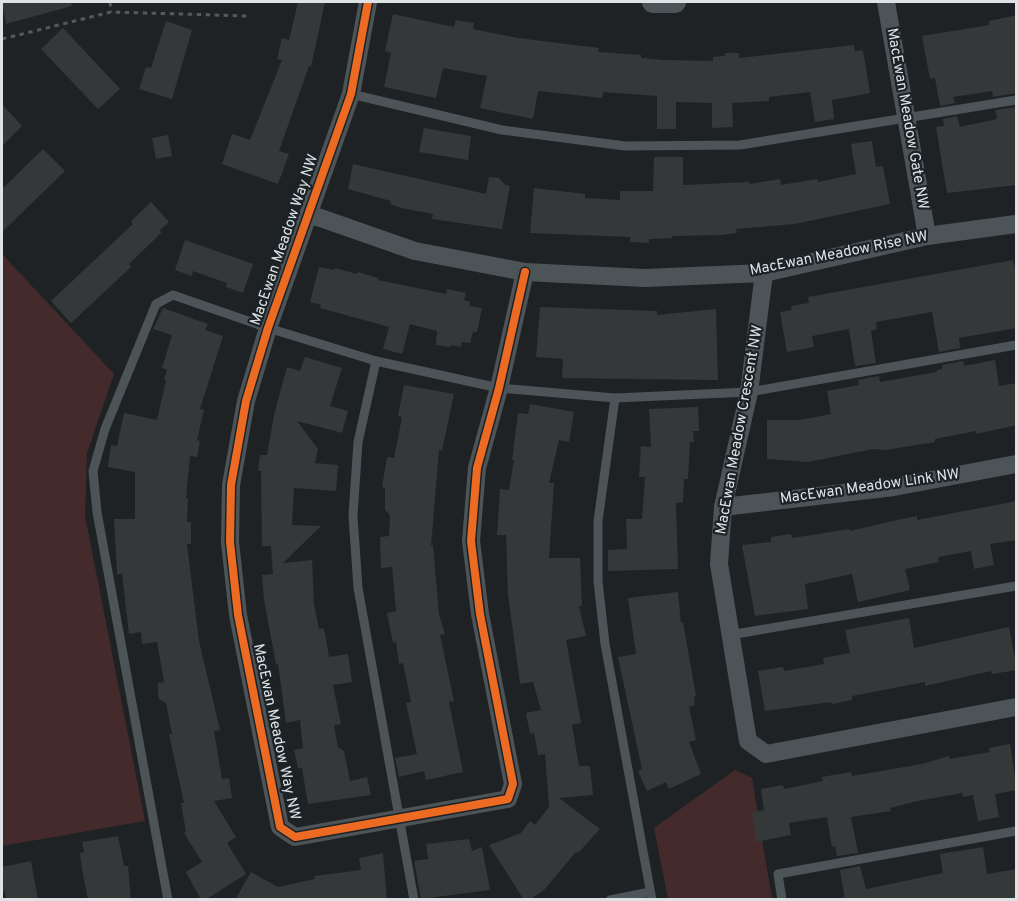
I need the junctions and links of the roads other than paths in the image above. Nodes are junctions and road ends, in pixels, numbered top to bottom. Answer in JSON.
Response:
{"nodes":[{"id":1,"x":368,"y":2,"type":"edge"},
{"id":2,"x":654,"y":2,"type":"edge"},
{"id":3,"x":675,"y":2,"type":"edge"},
{"id":4,"x":886,"y":2,"type":"edge"},
{"id":5,"x":351,"y":94,"type":"junction"},
{"id":6,"x":1017,"y":100,"type":"edge"},
{"id":7,"x":907,"y":118,"type":"junction"},
{"id":8,"x":309,"y":214,"type":"junction"},
{"id":9,"x":1017,"y":224,"type":"edge"},
{"id":10,"x":927,"y":236,"type":"junction"},
{"id":11,"x":525,"y":272,"type":"junction"},
{"id":12,"x":764,"y":273,"type":"junction"},
{"id":13,"x":268,"y":328,"type":"junction"},
{"id":14,"x":1017,"y":345,"type":"edge"},
{"id":15,"x":376,"y":361,"type":"junction"},
{"id":16,"x":500,"y":388,"type":"junction"},
{"id":17,"x":749,"y":392,"type":"junction"},
{"id":18,"x":615,"y":398,"type":"junction"},
{"id":19,"x":1017,"y":464,"type":"edge"},
{"id":20,"x":723,"y":507,"type":"junction"},
{"id":21,"x":1017,"y":586,"type":"edge"},
{"id":22,"x":730,"y":635,"type":"junction"},
{"id":23,"x":1017,"y":707,"type":"edge"},
{"id":24,"x":400,"y":820,"type":"junction"},
{"id":25,"x":1017,"y":831,"type":"edge"},
{"id":26,"x":651,"y":896,"type":"edge"},
{"id":27,"x":168,"y":900,"type":"edge"},
{"id":28,"x":414,"y":900,"type":"edge"},
{"id":29,"x":610,"y":900,"type":"edge"},
{"id":30,"x":782,"y":900,"type":"edge"}],
"edges":[{"from":1,"to":5,"type":"street","name":"MacEwan Meadow Way NW"},
{"from":2,"to":3,"type":"street"},
{"from":4,"to":7,"type":"street","name":"MacEwan Meadow Gate NW"},
{"from":5,"to":7,"type":"lane"},
{"from":5,"to":8,"type":"street","name":"MacEwan Meadow Way NW"},
{"from":6,"to":7,"type":"lane"},
{"from":7,"to":10,"type":"street","name":"MacEwan Meadow Gate NW"},
{"from":8,"to":11,"type":"street","name":"MacEwan Meadow Rise NW"},
{"from":8,"to":13,"type":"street","name":"MacEwan Meadow Way NW"},
{"from":9,"to":10,"type":"street","name":"MacEwan Meadow Rise NW"},
{"from":10,"to":12,"type":"street","name":"MacEwan Meadow Rise NW"},
{"from":11,"to":12,"type":"street","name":"MacEwan Meadow Rise NW"},
{"from":11,"to":16,"type":"street","name":"MacEwan Meadow Way NW"},
{"from":12,"to":17,"type":"street","name":"MacEwan Meadow Crescent NW"},
{"from":13,"to":15,"type":"lane"},
{"from":13,"to":24,"type":"street","name":"MacEwan Meadow Way NW"},
{"from":13,"to":27,"type":"lane"},
{"from":14,"to":17,"type":"lane"},
{"from":15,"to":16,"type":"lane"},
{"from":15,"to":24,"type":"lane"},
{"from":16,"to":18,"type":"lane"},
{"from":16,"to":24,"type":"street","name":"MacEwan Meadow Way NW"},
{"from":17,"to":18,"type":"lane"},
{"from":17,"to":20,"type":"street","name":"MacEwan Meadow Crescent NW"},
{"from":18,"to":26,"type":"lane"},
{"from":19,"to":20,"type":"street","name":"MacEwan Meadow Link NW"},
{"from":20,"to":22,"type":"street","name":"MacEwan Meadow Crescent NW"},
{"from":21,"to":22,"type":"lane"},
{"from":22,"to":23,"type":"street","name":"MacEwan Meadow Crescent NW"},
{"from":24,"to":28,"type":"lane"},
{"from":25,"to":30,"type":"lane"},
{"from":26,"to":29,"type":"lane"}]}
